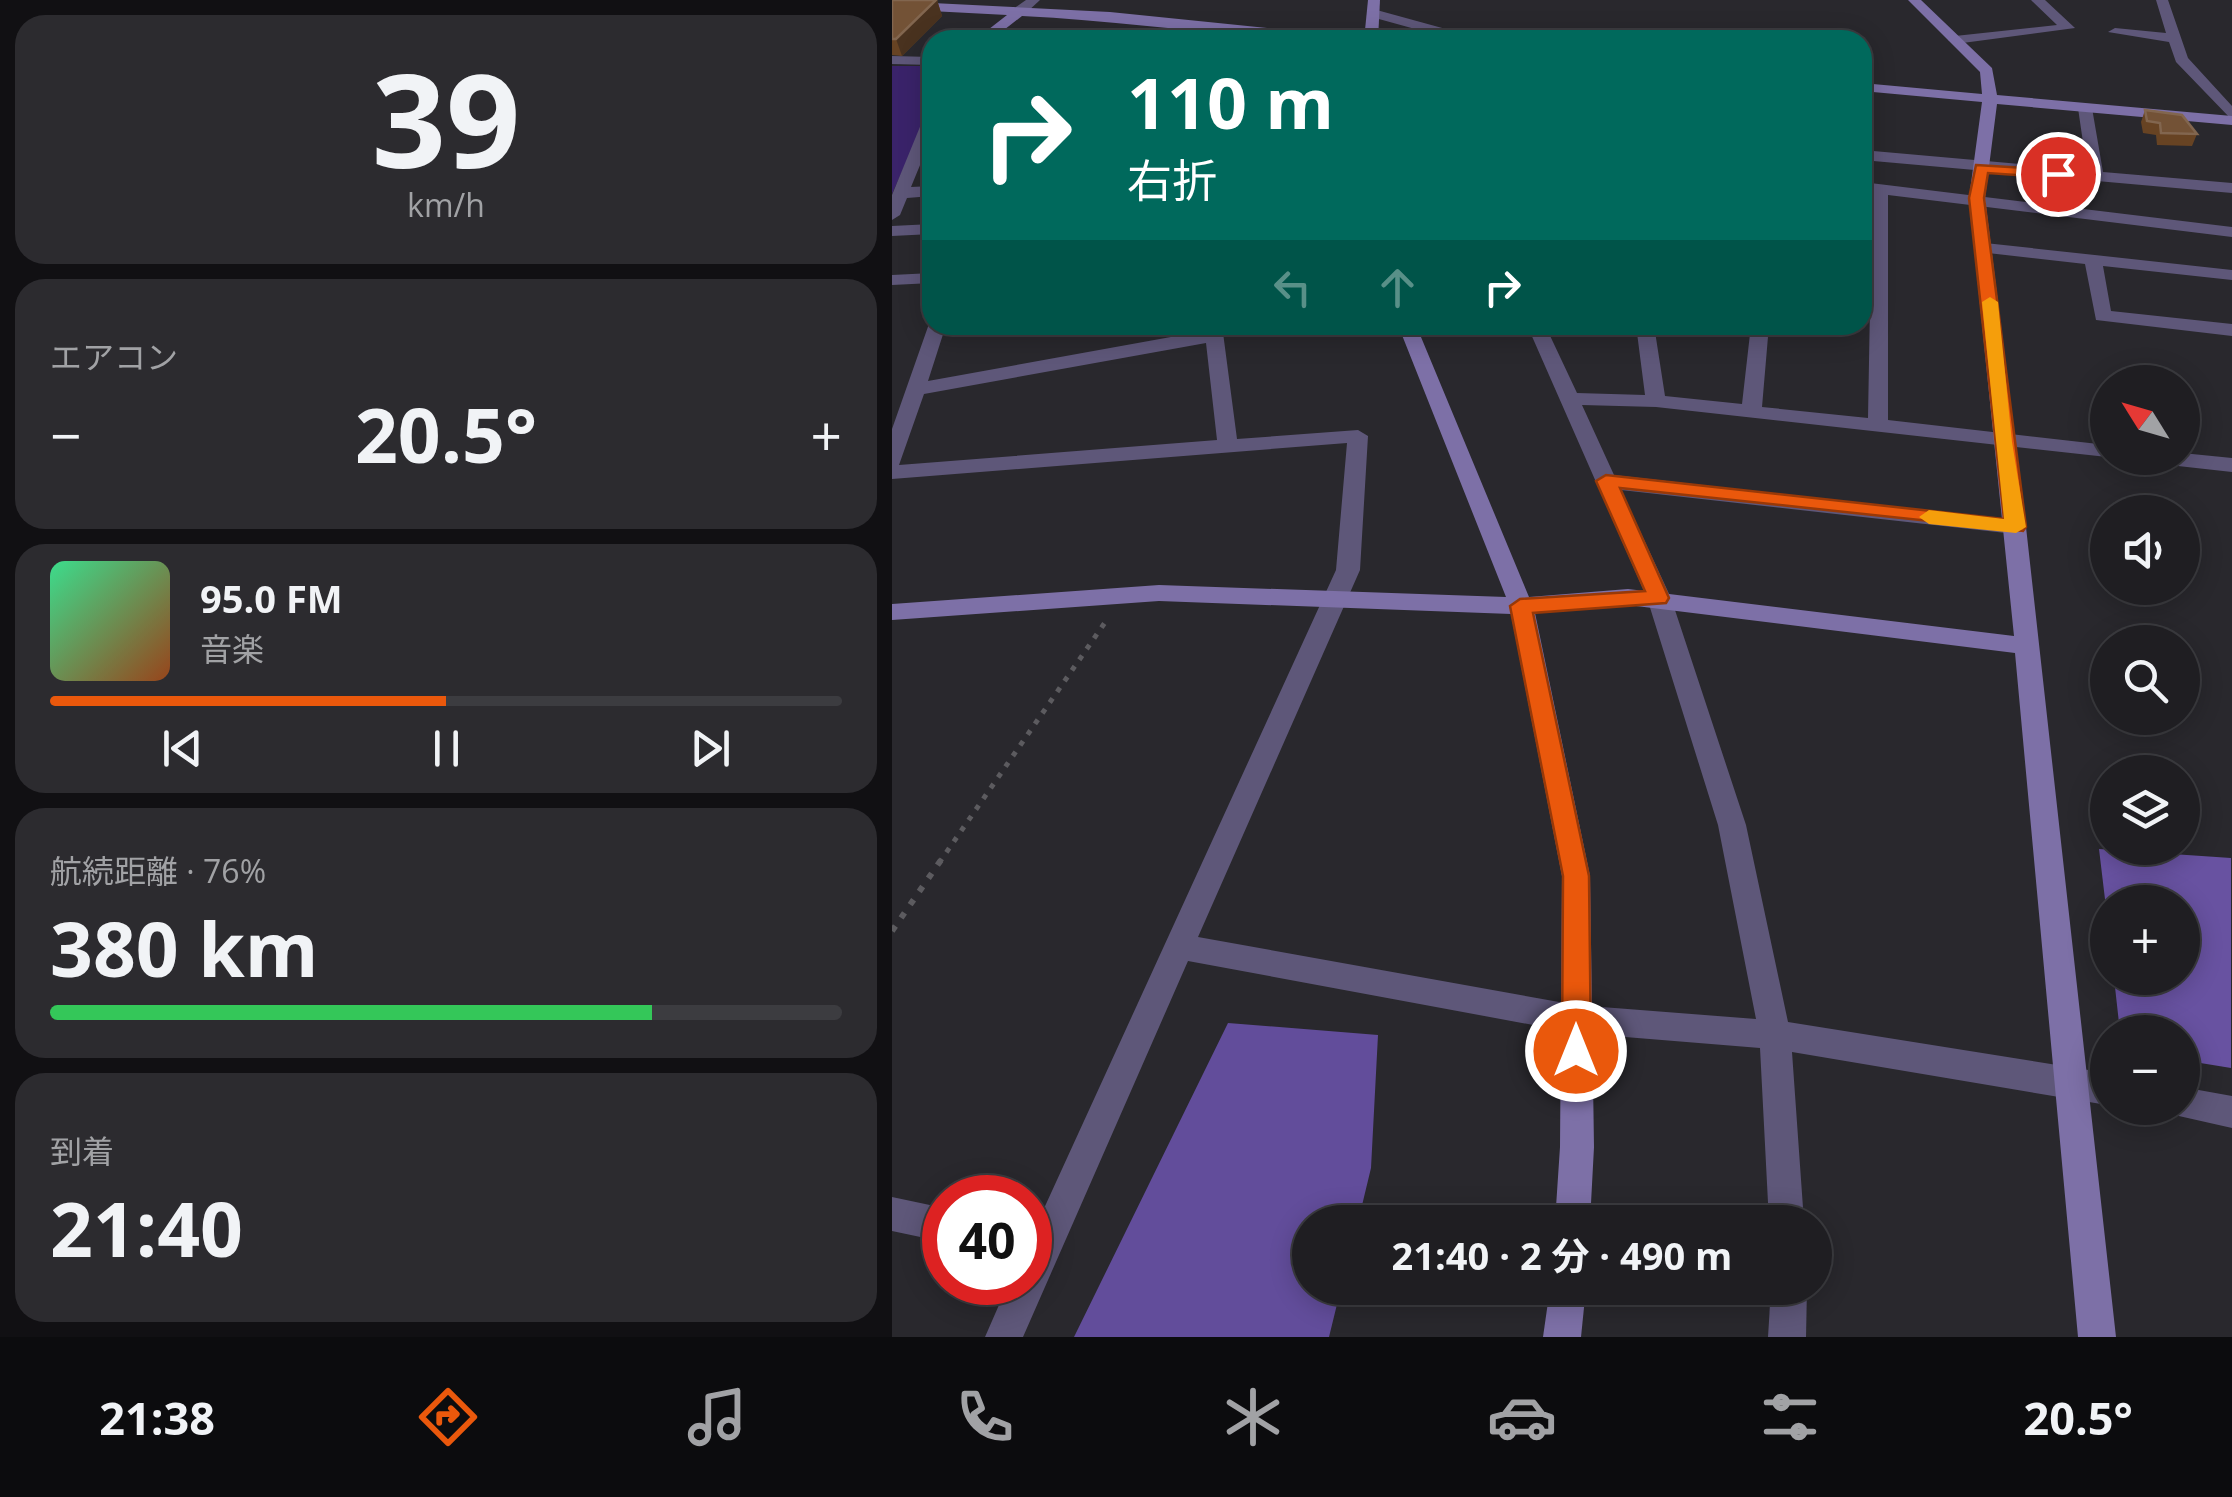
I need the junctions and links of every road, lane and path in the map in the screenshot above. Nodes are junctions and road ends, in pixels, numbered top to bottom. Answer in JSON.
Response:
{"nodes":[{"id":1,"x":1034,"y":0,"type":"edge"},
{"id":2,"x":1914,"y":0,"type":"edge"},
{"id":3,"x":2037,"y":0,"type":"edge"},
{"id":4,"x":2162,"y":0,"type":"edge"},
{"id":5,"x":892,"y":5,"type":"edge"},
{"id":6,"x":1374,"y":7,"type":"edge"},
{"id":7,"x":1021,"y":10,"type":"junction"},
{"id":8,"x":995,"y":30,"type":"edge"},
{"id":9,"x":1236,"y":30,"type":"edge"},
{"id":10,"x":1441,"y":30,"type":"edge"},
{"id":11,"x":2115,"y":32,"type":"dead end"},
{"id":12,"x":2174,"y":38,"type":"junction"},
{"id":13,"x":1955,"y":40,"type":"junction"},
{"id":14,"x":892,"y":60,"type":"edge"},
{"id":15,"x":922,"y":61,"type":"edge"},
{"id":16,"x":1872,"y":88,"type":"edge"},
{"id":17,"x":1990,"y":99,"type":"junction"},
{"id":18,"x":2086,"y":108,"type":"junction"},
{"id":19,"x":2232,"y":118,"type":"edge"},
{"id":20,"x":922,"y":142,"type":"edge"},
{"id":21,"x":1872,"y":157,"type":"edge"},
{"id":22,"x":1981,"y":168,"type":"junction"},
{"id":23,"x":2096,"y":177,"type":"junction"},
{"id":24,"x":1872,"y":188,"type":"edge"},
{"id":25,"x":2232,"y":188,"type":"edge"},
{"id":26,"x":922,"y":191,"type":"edge"},
{"id":27,"x":902,"y":193,"type":"junction"},
{"id":28,"x":1977,"y":198,"type":"junction"},
{"id":29,"x":892,"y":215,"type":"edge"},
{"id":30,"x":922,"y":230,"type":"edge"},
{"id":31,"x":892,"y":231,"type":"edge"},
{"id":32,"x":2232,"y":232,"type":"edge"},
{"id":33,"x":1986,"y":248,"type":"junction"},
{"id":34,"x":2093,"y":259,"type":"junction"},
{"id":35,"x":2232,"y":275,"type":"edge"},
{"id":36,"x":922,"y":278,"type":"edge"},
{"id":37,"x":892,"y":280,"type":"edge"},
{"id":38,"x":1872,"y":281,"type":"edge"},
{"id":39,"x":2232,"y":330,"type":"edge"},
{"id":40,"x":933,"y":335,"type":"edge"},
{"id":41,"x":1190,"y":335,"type":"edge"},
{"id":42,"x":1216,"y":335,"type":"edge"},
{"id":43,"x":1410,"y":335,"type":"edge"},
{"id":44,"x":1541,"y":335,"type":"edge"},
{"id":45,"x":1646,"y":335,"type":"edge"},
{"id":46,"x":1759,"y":335,"type":"edge"},
{"id":47,"x":918,"y":390,"type":"junction"},
{"id":48,"x":1570,"y":399,"type":"junction"},
{"id":49,"x":1656,"y":402,"type":"junction"},
{"id":50,"x":1751,"y":411,"type":"junction"},
{"id":51,"x":1878,"y":428,"type":"junction"},
{"id":52,"x":2002,"y":442,"type":"junction"},
{"id":53,"x":1228,"y":447,"type":"junction"},
{"id":54,"x":2090,"y":449,"type":"edge"},
{"id":55,"x":892,"y":460,"type":"edge"},
{"id":56,"x":2200,"y":462,"type":"edge"},
{"id":57,"x":2232,"y":465,"type":"edge"},
{"id":58,"x":892,"y":472,"type":"edge"},
{"id":59,"x":1606,"y":481,"type":"junction"},
{"id":60,"x":2016,"y":527,"type":"junction"},
{"id":61,"x":1123,"y":594,"type":"junction"},
{"id":62,"x":1658,"y":598,"type":"junction"},
{"id":63,"x":1335,"y":602,"type":"junction"},
{"id":64,"x":1520,"y":606,"type":"junction"},
{"id":65,"x":892,"y":612,"type":"edge"},
{"id":66,"x":2027,"y":646,"type":"junction"},
{"id":67,"x":892,"y":931,"type":"edge"},
{"id":68,"x":1178,"y":946,"type":"junction"},
{"id":69,"x":1576,"y":1018,"type":"junction"},
{"id":70,"x":1775,"y":1035,"type":"junction"},
{"id":71,"x":2070,"y":1082,"type":"junction"},
{"id":72,"x":2090,"y":1085,"type":"edge"},
{"id":73,"x":2200,"y":1106,"type":"edge"},
{"id":74,"x":2232,"y":1112,"type":"edge"},
{"id":75,"x":1572,"y":1205,"type":"edge"},
{"id":76,"x":1785,"y":1205,"type":"edge"},
{"id":77,"x":892,"y":1214,"type":"edge"},
{"id":78,"x":1052,"y":1219,"type":"edge"},
{"id":79,"x":922,"y":1220,"type":"edge"},
{"id":80,"x":1016,"y":1305,"type":"edge"},
{"id":81,"x":1566,"y":1305,"type":"edge"},
{"id":82,"x":1788,"y":1305,"type":"edge"},
{"id":83,"x":1004,"y":1337,"type":"edge"},
{"id":84,"x":1562,"y":1337,"type":"edge"},
{"id":85,"x":1787,"y":1337,"type":"edge"},
{"id":86,"x":2097,"y":1337,"type":"edge"}],
"edges":[{"from":1,"to":7,"type":"street"},
{"from":2,"to":13,"type":"street"},
{"from":3,"to":13,"type":"street"},
{"from":4,"to":12,"type":"street"},
{"from":5,"to":7,"type":"street"},
{"from":6,"to":10,"type":"street"},
{"from":7,"to":8,"type":"street"},
{"from":7,"to":9,"type":"street"},
{"from":11,"to":12,"type":"street"},
{"from":12,"to":19,"type":"street"},
{"from":13,"to":17,"type":"street"},
{"from":14,"to":15,"type":"street"},
{"from":16,"to":17,"type":"street"},
{"from":17,"to":18,"type":"street"},
{"from":17,"to":22,"type":"street"},
{"from":18,"to":19,"type":"street"},
{"from":18,"to":23,"type":"street"},
{"from":20,"to":27,"type":"street"},
{"from":21,"to":22,"type":"street"},
{"from":22,"to":23,"type":"street"},
{"from":22,"to":28,"type":"street"},
{"from":23,"to":25,"type":"street"},
{"from":24,"to":28,"type":"street"},
{"from":26,"to":27,"type":"street"},
{"from":27,"to":29,"type":"street"},
{"from":28,"to":32,"type":"street"},
{"from":28,"to":33,"type":"street"},
{"from":30,"to":31,"type":"street"},
{"from":33,"to":34,"type":"street"},
{"from":33,"to":52,"type":"street"},
{"from":34,"to":35,"type":"street"},
{"from":34,"to":39,"type":"street"},
{"from":36,"to":37,"type":"street"},
{"from":38,"to":51,"type":"street"},
{"from":40,"to":47,"type":"street"},
{"from":41,"to":47,"type":"street"},
{"from":42,"to":53,"type":"street"},
{"from":43,"to":64,"type":"street"},
{"from":44,"to":48,"type":"street"},
{"from":45,"to":49,"type":"street"},
{"from":46,"to":50,"type":"street"},
{"from":47,"to":55,"type":"street"},
{"from":48,"to":49,"type":"street"},
{"from":48,"to":59,"type":"street"},
{"from":49,"to":50,"type":"street"},
{"from":50,"to":51,"type":"street"},
{"from":51,"to":52,"type":"street"},
{"from":52,"to":54,"type":"street"},
{"from":52,"to":60,"type":"street"},
{"from":53,"to":58,"type":"street"},
{"from":53,"to":63,"type":"street"},
{"from":56,"to":57,"type":"street"},
{"from":59,"to":60,"type":"street"},
{"from":59,"to":62,"type":"street"},
{"from":60,"to":66,"type":"street"},
{"from":61,"to":63,"type":"street"},
{"from":61,"to":65,"type":"street"},
{"from":61,"to":67,"type":"path"},
{"from":62,"to":64,"type":"street"},
{"from":62,"to":66,"type":"street"},
{"from":62,"to":70,"type":"street"},
{"from":63,"to":64,"type":"street"},
{"from":63,"to":68,"type":"street"},
{"from":64,"to":69,"type":"street"},
{"from":66,"to":71,"type":"street"},
{"from":68,"to":69,"type":"street"},
{"from":68,"to":78,"type":"street"},
{"from":69,"to":70,"type":"street"},
{"from":69,"to":75,"type":"street"},
{"from":70,"to":71,"type":"street"},
{"from":70,"to":76,"type":"street"},
{"from":71,"to":72,"type":"street"},
{"from":71,"to":86,"type":"street"},
{"from":73,"to":74,"type":"street"},
{"from":77,"to":79,"type":"street"},
{"from":80,"to":83,"type":"street"},
{"from":81,"to":84,"type":"street"},
{"from":82,"to":85,"type":"street"}]}
